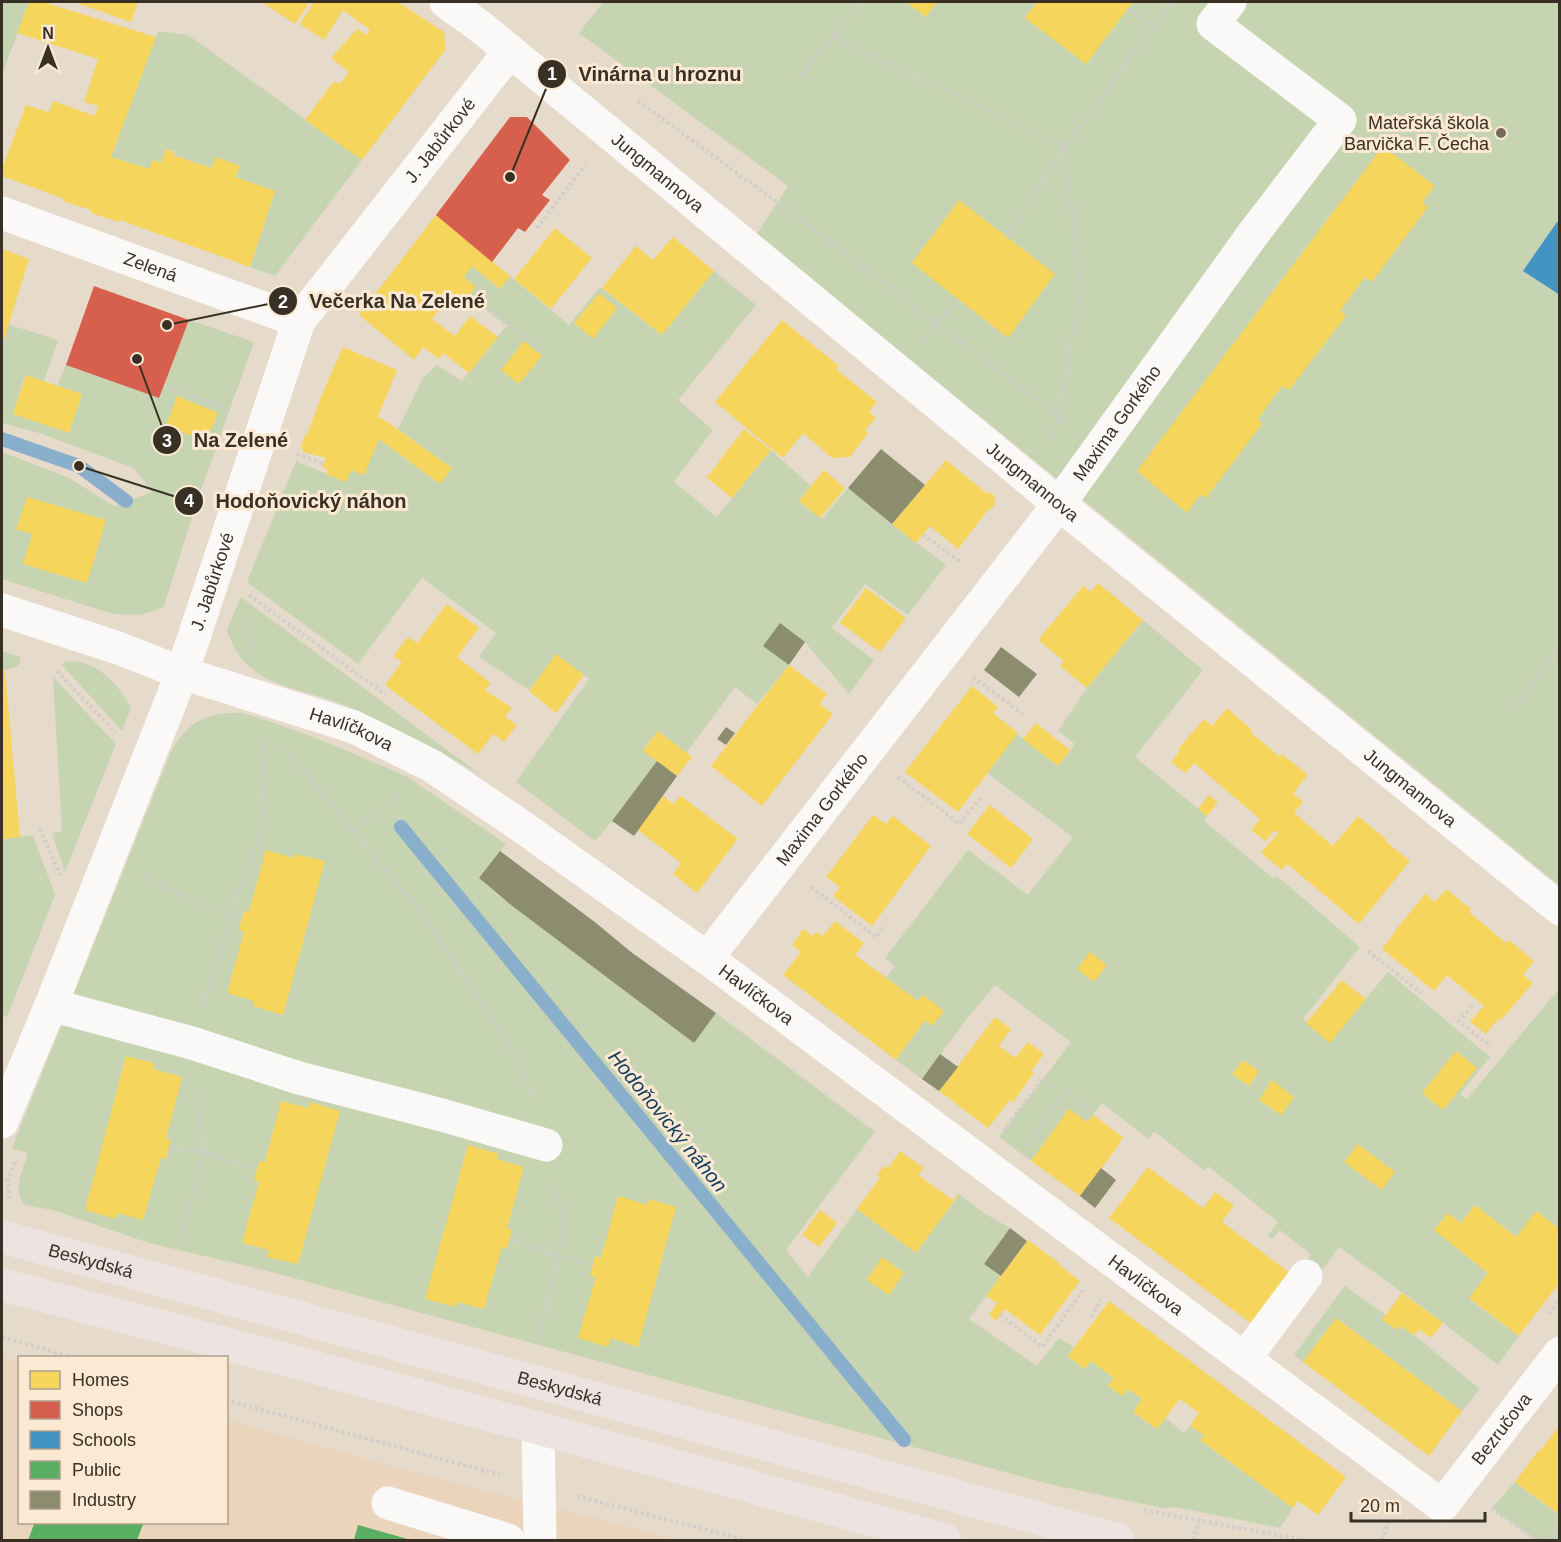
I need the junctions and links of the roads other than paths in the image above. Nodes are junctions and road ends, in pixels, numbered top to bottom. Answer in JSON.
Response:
{"nodes":[{"id":1,"x":446,"y":2,"type":"edge"},
{"id":2,"x":1230,"y":2,"type":"edge"},
{"id":3,"x":510,"y":51,"type":"junction"},
{"id":4,"x":2,"y":213,"type":"edge"},
{"id":5,"x":299,"y":321,"type":"junction"},
{"id":6,"x":1059,"y":504,"type":"junction"},
{"id":7,"x":2,"y":610,"type":"edge"},
{"id":8,"x":182,"y":673,"type":"junction"},
{"id":9,"x":1560,"y":909,"type":"edge"},
{"id":10,"x":707,"y":958,"type":"junction"},
{"id":11,"x":51,"y":1005,"type":"junction"},
{"id":12,"x":2,"y":1122,"type":"edge"},
{"id":13,"x":546,"y":1145,"type":"road end"},
{"id":14,"x":2,"y":1237,"type":"edge"},
{"id":15,"x":1306,"y":1276,"type":"dead end"},
{"id":16,"x":2,"y":1285,"type":"edge"},
{"id":17,"x":1560,"y":1353,"type":"edge"},
{"id":18,"x":1245,"y":1358,"type":"junction"},
{"id":19,"x":538,"y":1428,"type":"junction"},
{"id":20,"x":388,"y":1503,"type":"dead end"},
{"id":21,"x":1442,"y":1506,"type":"joint"},
{"id":22,"x":508,"y":1540,"type":"edge"},
{"id":23,"x":540,"y":1540,"type":"edge"},
{"id":24,"x":945,"y":1540,"type":"edge"},
{"id":25,"x":1118,"y":1540,"type":"edge"}],
"edges":[{"from":1,"to":3,"type":"street","name":"Jungmannova"},
{"from":2,"to":6,"type":"street","name":"Maxima Gorkého"},
{"from":3,"to":5,"type":"street","name":"J. Jabůrkové"},
{"from":3,"to":6,"type":"street","name":"Jungmannova"},
{"from":4,"to":5,"type":"street","name":"Zelená"},
{"from":5,"to":8,"type":"street","name":"J. Jabůrkové"},
{"from":6,"to":9,"type":"street","name":"Jungmannova"},
{"from":6,"to":10,"type":"street","name":"Maxima Gorkého"},
{"from":7,"to":8,"type":"street","name":"Havlíčkova"},
{"from":8,"to":10,"type":"street","name":"Havlíčkova"},
{"from":8,"to":11,"type":"street","name":"J. Jabůrkové"},
{"from":10,"to":18,"type":"street","name":"Havlíčkova"},
{"from":11,"to":12,"type":"street","name":"J. Jabůrkové"},
{"from":11,"to":13,"type":"street"},
{"from":14,"to":25,"type":"main road","name":"Beskydská"},
{"from":15,"to":18,"type":"street"},
{"from":16,"to":19,"type":"main road"},
{"from":17,"to":21,"type":"street","name":"Bezručova"},
{"from":18,"to":21,"type":"street","name":"Havlíčkova"},
{"from":19,"to":23,"type":"street"},
{"from":19,"to":24,"type":"main road"},
{"from":20,"to":22,"type":"street"}]}
